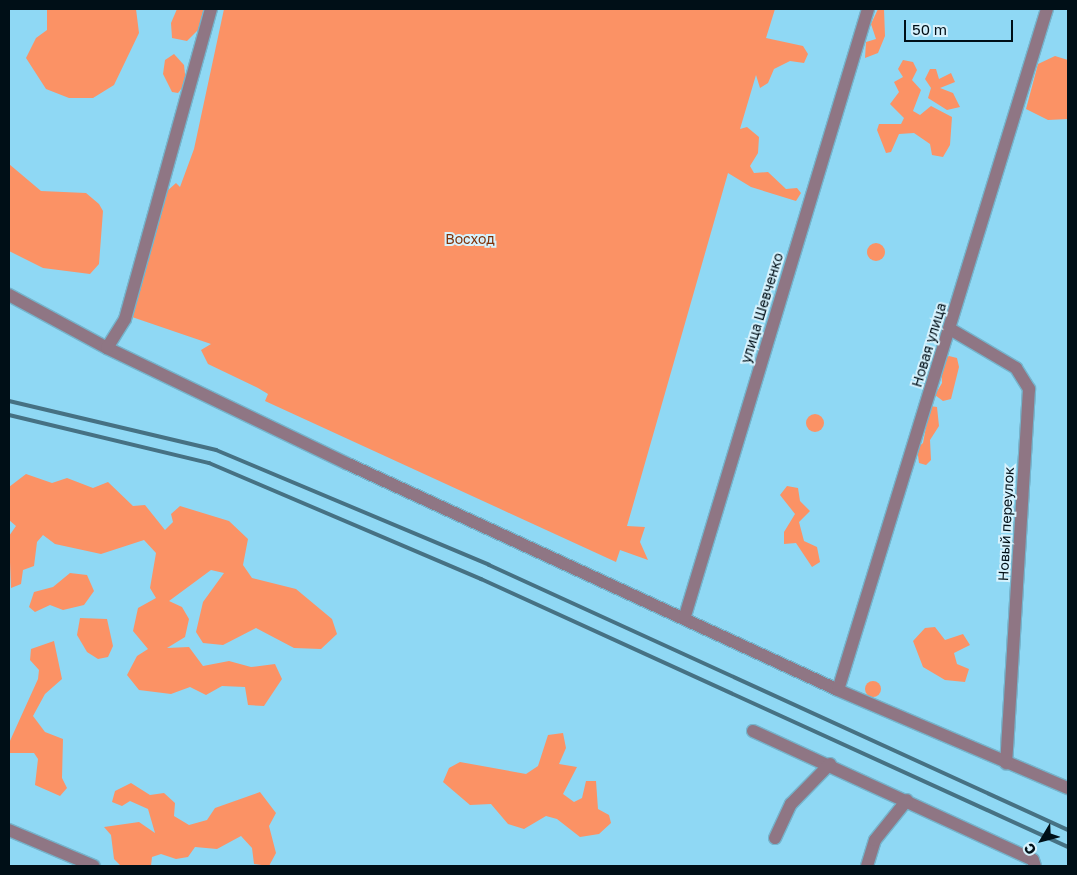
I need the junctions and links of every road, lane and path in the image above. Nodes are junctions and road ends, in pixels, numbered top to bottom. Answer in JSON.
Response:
{"nodes":[{"id":1,"x":211,"y":9,"type":"edge"},
{"id":2,"x":868,"y":9,"type":"edge"},
{"id":3,"x":1047,"y":9,"type":"edge"},
{"id":4,"x":9,"y":295,"type":"edge"},
{"id":5,"x":950,"y":329,"type":"junction"},
{"id":6,"x":108,"y":348,"type":"junction"},
{"id":7,"x":685,"y":616,"type":"junction"},
{"id":8,"x":838,"y":690,"type":"junction"},
{"id":9,"x":753,"y":731,"type":"dead end"},
{"id":10,"x":1006,"y":763,"type":"junction"},
{"id":11,"x":830,"y":764,"type":"junction"},
{"id":12,"x":1068,"y":788,"type":"edge"},
{"id":13,"x":907,"y":800,"type":"junction"},
{"id":14,"x":9,"y":830,"type":"edge"},
{"id":15,"x":775,"y":838,"type":"dead end"},
{"id":16,"x":1034,"y":863,"type":"edge"},
{"id":17,"x":94,"y":866,"type":"edge"},
{"id":18,"x":867,"y":866,"type":"edge"},
{"id":19,"x":1047,"y":866,"type":"edge"}],
"edges":[{"from":1,"to":6,"type":"street"},
{"from":2,"to":7,"type":"street","name":"улица Шевченко"},
{"from":3,"to":5,"type":"street","name":"Новая улица"},
{"from":4,"to":6,"type":"street"},
{"from":5,"to":8,"type":"street","name":"Новая улица"},
{"from":5,"to":10,"type":"street","name":"Новый переулок"},
{"from":6,"to":7,"type":"street"},
{"from":7,"to":8,"type":"street"},
{"from":8,"to":10,"type":"street"},
{"from":9,"to":11,"type":"street"},
{"from":10,"to":12,"type":"street"},
{"from":11,"to":13,"type":"street"},
{"from":11,"to":15,"type":"street"},
{"from":13,"to":16,"type":"street"},
{"from":13,"to":18,"type":"street"},
{"from":14,"to":17,"type":"street"},
{"from":16,"to":19,"type":"street"}]}
